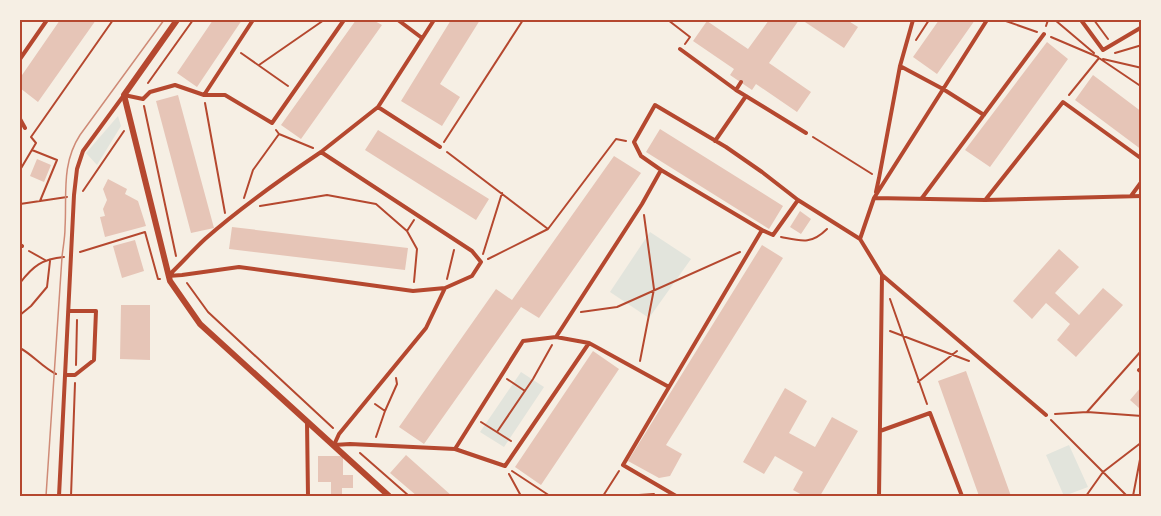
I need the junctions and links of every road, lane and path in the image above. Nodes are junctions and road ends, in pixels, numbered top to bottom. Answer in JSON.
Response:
{"nodes":[{"id":1,"x":47,"y":20,"type":"edge"},
{"id":2,"x":113,"y":20,"type":"edge"},
{"id":3,"x":177,"y":20,"type":"edge"},
{"id":4,"x":253,"y":20,"type":"edge"},
{"id":5,"x":324,"y":20,"type":"edge"},
{"id":6,"x":344,"y":20,"type":"edge"},
{"id":7,"x":398,"y":20,"type":"edge"},
{"id":8,"x":434,"y":20,"type":"edge"},
{"id":9,"x":523,"y":20,"type":"edge"},
{"id":10,"x":670,"y":20,"type":"edge"},
{"id":11,"x":913,"y":20,"type":"edge"},
{"id":12,"x":987,"y":20,"type":"edge"},
{"id":13,"x":1081,"y":20,"type":"edge"},
{"id":14,"x":1095,"y":20,"type":"edge"},
{"id":15,"x":1142,"y":27,"type":"edge"},
{"id":16,"x":1044,"y":34,"type":"dead end"},
{"id":17,"x":422,"y":38,"type":"junction"},
{"id":18,"x":1110,"y":41,"type":"dead end"},
{"id":19,"x":234,"y":48,"type":"junction"},
{"id":20,"x":680,"y":49,"type":"joint"},
{"id":21,"x":1099,"y":58,"type":"junction"},
{"id":22,"x":20,"y":60,"type":"edge"},
{"id":23,"x":259,"y":65,"type":"junction"},
{"id":24,"x":900,"y":66,"type":"junction"},
{"id":25,"x":1142,"y":68,"type":"edge"},
{"id":26,"x":741,"y":82,"type":"dead end"},
{"id":27,"x":1142,"y":87,"type":"edge"},
{"id":28,"x":943,"y":89,"type":"junction"},
{"id":29,"x":295,"y":90,"type":"junction"},
{"id":30,"x":736,"y":90,"type":"junction"},
{"id":31,"x":124,"y":95,"type":"junction"},
{"id":32,"x":204,"y":95,"type":"junction"},
{"id":33,"x":746,"y":96,"type":"junction"},
{"id":34,"x":1064,"y":102,"type":"junction"},
{"id":35,"x":378,"y":107,"type":"junction"},
{"id":36,"x":984,"y":115,"type":"junction"},
{"id":37,"x":20,"y":119,"type":"edge"},
{"id":38,"x":130,"y":123,"type":"junction"},
{"id":39,"x":272,"y":123,"type":"junction"},
{"id":40,"x":25,"y":128,"type":"dead end"},
{"id":41,"x":806,"y":133,"type":"joint"},
{"id":42,"x":279,"y":134,"type":"junction"},
{"id":43,"x":715,"y":141,"type":"junction"},
{"id":44,"x":634,"y":142,"type":"junction"},
{"id":45,"x":441,"y":147,"type":"junction"},
{"id":46,"x":32,"y":150,"type":"junction"},
{"id":47,"x":321,"y":152,"type":"junction"},
{"id":48,"x":1142,"y":159,"type":"edge"},
{"id":49,"x":20,"y":170,"type":"edge"},
{"id":50,"x":661,"y":170,"type":"junction"},
{"id":51,"x":879,"y":178,"type":"junction"},
{"id":52,"x":1142,"y":181,"type":"edge"},
{"id":53,"x":502,"y":193,"type":"junction"},
{"id":54,"x":74,"y":195,"type":"junction"},
{"id":55,"x":80,"y":196,"type":"dead end"},
{"id":56,"x":1142,"y":196,"type":"edge"},
{"id":57,"x":1131,"y":197,"type":"junction"},
{"id":58,"x":874,"y":198,"type":"junction"},
{"id":59,"x":921,"y":199,"type":"junction"},
{"id":60,"x":798,"y":200,"type":"junction"},
{"id":61,"x":985,"y":200,"type":"junction"},
{"id":62,"x":40,"y":201,"type":"junction"},
{"id":63,"x":20,"y":204,"type":"edge"},
{"id":64,"x":642,"y":204,"type":"junction"},
{"id":65,"x":242,"y":209,"type":"junction"},
{"id":66,"x":417,"y":215,"type":"junction"},
{"id":67,"x":226,"y":221,"type":"junction"},
{"id":68,"x":834,"y":223,"type":"junction"},
{"id":69,"x":548,"y":229,"type":"junction"},
{"id":70,"x":762,"y":230,"type":"junction"},
{"id":71,"x":407,"y":231,"type":"junction"},
{"id":72,"x":773,"y":236,"type":"junction"},
{"id":73,"x":861,"y":239,"type":"junction"},
{"id":74,"x":456,"y":241,"type":"junction"},
{"id":75,"x":21,"y":246,"type":"edge"},
{"id":76,"x":754,"y":246,"type":"junction"},
{"id":77,"x":70,"y":257,"type":"junction"},
{"id":78,"x":45,"y":260,"type":"junction"},
{"id":79,"x":51,"y":260,"type":"junction"},
{"id":80,"x":481,"y":262,"type":"junction"},
{"id":81,"x":882,"y":275,"type":"junction"},
{"id":82,"x":169,"y":278,"type":"junction"},
{"id":83,"x":20,"y":283,"type":"edge"},
{"id":84,"x":445,"y":288,"type":"junction"},
{"id":85,"x":654,"y":290,"type":"junction"},
{"id":86,"x":413,"y":291,"type":"junction"},
{"id":87,"x":889,"y":296,"type":"dead end"},
{"id":88,"x":68,"y":311,"type":"junction"},
{"id":89,"x":573,"y":313,"type":"junction"},
{"id":90,"x":20,"y":315,"type":"edge"},
{"id":91,"x":881,"y":327,"type":"junction"},
{"id":92,"x":556,"y":337,"type":"junction"},
{"id":93,"x":903,"y":337,"type":"junction"},
{"id":94,"x":589,"y":343,"type":"junction"},
{"id":95,"x":964,"y":345,"type":"junction"},
{"id":96,"x":20,"y":348,"type":"edge"},
{"id":97,"x":1142,"y":350,"type":"edge"},
{"id":98,"x":952,"y":355,"type":"junction"},
{"id":99,"x":973,"y":363,"type":"dead end"},
{"id":100,"x":394,"y":367,"type":"junction"},
{"id":101,"x":638,"y":370,"type":"junction"},
{"id":102,"x":66,"y":375,"type":"junction"},
{"id":103,"x":502,"y":376,"type":"junction"},
{"id":104,"x":918,"y":382,"type":"junction"},
{"id":105,"x":669,"y":387,"type":"junction"},
{"id":106,"x":525,"y":391,"type":"junction"},
{"id":107,"x":368,"y":399,"type":"junction"},
{"id":108,"x":385,"y":411,"type":"junction"},
{"id":109,"x":1087,"y":412,"type":"junction"},
{"id":110,"x":930,"y":413,"type":"junction"},
{"id":111,"x":1046,"y":414,"type":"junction"},
{"id":112,"x":1142,"y":416,"type":"edge"},
{"id":113,"x":475,"y":418,"type":"junction"},
{"id":114,"x":307,"y":420,"type":"junction"},
{"id":115,"x":880,"y":430,"type":"junction"},
{"id":116,"x":497,"y":432,"type":"junction"},
{"id":117,"x":1142,"y":442,"type":"edge"},
{"id":118,"x":334,"y":445,"type":"junction"},
{"id":119,"x":373,"y":445,"type":"junction"},
{"id":120,"x":519,"y":446,"type":"junction"},
{"id":121,"x":455,"y":449,"type":"junction"},
{"id":122,"x":1142,"y":449,"type":"edge"},
{"id":123,"x":623,"y":465,"type":"junction"},
{"id":124,"x":505,"y":466,"type":"junction"},
{"id":125,"x":1103,"y":472,"type":"junction"},
{"id":126,"x":660,"y":488,"type":"junction"},
{"id":127,"x":58,"y":496,"type":"edge"},
{"id":128,"x":308,"y":496,"type":"edge"},
{"id":129,"x":389,"y":496,"type":"edge"},
{"id":130,"x":521,"y":496,"type":"edge"},
{"id":131,"x":550,"y":496,"type":"edge"},
{"id":132,"x":603,"y":496,"type":"edge"},
{"id":133,"x":624,"y":496,"type":"edge"},
{"id":134,"x":676,"y":496,"type":"edge"},
{"id":135,"x":879,"y":496,"type":"edge"},
{"id":136,"x":962,"y":496,"type":"edge"},
{"id":137,"x":1086,"y":496,"type":"edge"},
{"id":138,"x":1127,"y":496,"type":"edge"},
{"id":139,"x":1133,"y":496,"type":"edge"}],
"edges":[{"from":1,"to":22,"type":"lane"},
{"from":2,"to":46,"type":"path"},
{"from":3,"to":31,"type":"street"},
{"from":4,"to":19,"type":"lane"},
{"from":5,"to":23,"type":"path"},
{"from":6,"to":29,"type":"lane"},
{"from":7,"to":17,"type":"lane"},
{"from":8,"to":17,"type":"lane"},
{"from":9,"to":45,"type":"path"},
{"from":10,"to":20,"type":"path"},
{"from":11,"to":24,"type":"lane"},
{"from":12,"to":28,"type":"lane"},
{"from":13,"to":15,"type":"lane"},
{"from":14,"to":18,"type":"path"},
{"from":16,"to":36,"type":"lane"},
{"from":17,"to":35,"type":"lane"},
{"from":19,"to":23,"type":"path"},
{"from":19,"to":32,"type":"lane"},
{"from":20,"to":30,"type":"lane"},
{"from":21,"to":25,"type":"path"},
{"from":21,"to":27,"type":"path"},
{"from":21,"to":34,"type":"path"},
{"from":23,"to":29,"type":"path"},
{"from":24,"to":28,"type":"lane"},
{"from":24,"to":51,"type":"lane"},
{"from":26,"to":30,"type":"lane"},
{"from":28,"to":36,"type":"lane"},
{"from":28,"to":58,"type":"lane"},
{"from":29,"to":39,"type":"lane"},
{"from":30,"to":33,"type":"lane"},
{"from":31,"to":32,"type":"lane"},
{"from":31,"to":38,"type":"street"},
{"from":31,"to":54,"type":"lane"},
{"from":32,"to":39,"type":"lane"},
{"from":32,"to":67,"type":"path"},
{"from":33,"to":41,"type":"lane"},
{"from":33,"to":43,"type":"lane"},
{"from":34,"to":48,"type":"lane"},
{"from":34,"to":61,"type":"lane"},
{"from":35,"to":45,"type":"lane"},
{"from":35,"to":47,"type":"lane"},
{"from":36,"to":59,"type":"lane"},
{"from":37,"to":40,"type":"lane"},
{"from":38,"to":55,"type":"path"},
{"from":38,"to":82,"type":"street"},
{"from":39,"to":42,"type":"path"},
{"from":41,"to":51,"type":"path"},
{"from":42,"to":47,"type":"path"},
{"from":42,"to":65,"type":"path"},
{"from":43,"to":44,"type":"lane"},
{"from":43,"to":60,"type":"lane"},
{"from":44,"to":50,"type":"lane"},
{"from":44,"to":69,"type":"path"},
{"from":45,"to":53,"type":"path"},
{"from":46,"to":49,"type":"path"},
{"from":46,"to":62,"type":"path"},
{"from":47,"to":65,"type":"lane"},
{"from":47,"to":66,"type":"lane"},
{"from":50,"to":64,"type":"lane"},
{"from":50,"to":70,"type":"lane"},
{"from":51,"to":58,"type":"lane"},
{"from":52,"to":57,"type":"lane"},
{"from":53,"to":69,"type":"path"},
{"from":53,"to":80,"type":"path"},
{"from":54,"to":62,"type":"path"},
{"from":54,"to":77,"type":"lane"},
{"from":56,"to":57,"type":"lane"},
{"from":57,"to":61,"type":"lane"},
{"from":58,"to":59,"type":"lane"},
{"from":58,"to":73,"type":"lane"},
{"from":59,"to":61,"type":"lane"},
{"from":60,"to":68,"type":"lane"},
{"from":60,"to":72,"type":"lane"},
{"from":62,"to":63,"type":"path"},
{"from":64,"to":85,"type":"path"},
{"from":64,"to":89,"type":"lane"},
{"from":65,"to":67,"type":"lane"},
{"from":65,"to":71,"type":"path"},
{"from":66,"to":71,"type":"path"},
{"from":66,"to":74,"type":"lane"},
{"from":67,"to":82,"type":"lane"},
{"from":68,"to":72,"type":"path"},
{"from":68,"to":73,"type":"lane"},
{"from":69,"to":80,"type":"path"},
{"from":70,"to":72,"type":"lane"},
{"from":70,"to":76,"type":"lane"},
{"from":71,"to":86,"type":"path"},
{"from":73,"to":81,"type":"lane"},
{"from":74,"to":80,"type":"lane"},
{"from":74,"to":84,"type":"path"},
{"from":75,"to":78,"type":"path"},
{"from":76,"to":85,"type":"path"},
{"from":76,"to":105,"type":"lane"},
{"from":77,"to":79,"type":"path"},
{"from":77,"to":82,"type":"path"},
{"from":77,"to":88,"type":"lane"},
{"from":78,"to":79,"type":"path"},
{"from":78,"to":83,"type":"path"},
{"from":79,"to":90,"type":"path"},
{"from":80,"to":84,"type":"lane"},
{"from":81,"to":91,"type":"lane"},
{"from":81,"to":95,"type":"lane"},
{"from":82,"to":86,"type":"lane"},
{"from":82,"to":114,"type":"street"},
{"from":84,"to":86,"type":"lane"},
{"from":84,"to":100,"type":"lane"},
{"from":85,"to":89,"type":"path"},
{"from":85,"to":101,"type":"path"},
{"from":87,"to":93,"type":"path"},
{"from":88,"to":102,"type":"lane"},
{"from":88,"to":102,"type":"lane"},
{"from":89,"to":92,"type":"lane"},
{"from":91,"to":93,"type":"path"},
{"from":91,"to":115,"type":"lane"},
{"from":92,"to":94,"type":"lane"},
{"from":92,"to":103,"type":"lane"},
{"from":92,"to":106,"type":"path"},
{"from":93,"to":98,"type":"path"},
{"from":93,"to":104,"type":"path"},
{"from":94,"to":101,"type":"lane"},
{"from":94,"to":120,"type":"lane"},
{"from":95,"to":98,"type":"path"},
{"from":95,"to":111,"type":"lane"},
{"from":96,"to":102,"type":"path"},
{"from":97,"to":109,"type":"path"},
{"from":98,"to":99,"type":"path"},
{"from":98,"to":104,"type":"path"},
{"from":100,"to":107,"type":"lane"},
{"from":100,"to":108,"type":"path"},
{"from":101,"to":105,"type":"lane"},
{"from":102,"to":127,"type":"lane"},
{"from":103,"to":106,"type":"path"},
{"from":103,"to":113,"type":"lane"},
{"from":104,"to":110,"type":"path"},
{"from":105,"to":123,"type":"lane"},
{"from":106,"to":116,"type":"path"},
{"from":107,"to":108,"type":"path"},
{"from":107,"to":118,"type":"lane"},
{"from":108,"to":119,"type":"path"},
{"from":109,"to":111,"type":"path"},
{"from":109,"to":112,"type":"path"},
{"from":110,"to":115,"type":"lane"},
{"from":110,"to":136,"type":"lane"},
{"from":111,"to":125,"type":"path"},
{"from":113,"to":116,"type":"path"},
{"from":113,"to":121,"type":"lane"},
{"from":114,"to":118,"type":"street"},
{"from":114,"to":128,"type":"lane"},
{"from":115,"to":135,"type":"lane"},
{"from":116,"to":120,"type":"path"},
{"from":117,"to":125,"type":"path"},
{"from":118,"to":119,"type":"lane"},
{"from":118,"to":129,"type":"street"},
{"from":119,"to":121,"type":"lane"},
{"from":120,"to":124,"type":"lane"},
{"from":121,"to":124,"type":"lane"},
{"from":122,"to":139,"type":"path"},
{"from":123,"to":126,"type":"lane"},
{"from":123,"to":132,"type":"path"},
{"from":124,"to":130,"type":"path"},
{"from":124,"to":131,"type":"path"},
{"from":125,"to":137,"type":"path"},
{"from":125,"to":138,"type":"path"},
{"from":126,"to":133,"type":"path"},
{"from":126,"to":134,"type":"lane"}]}
